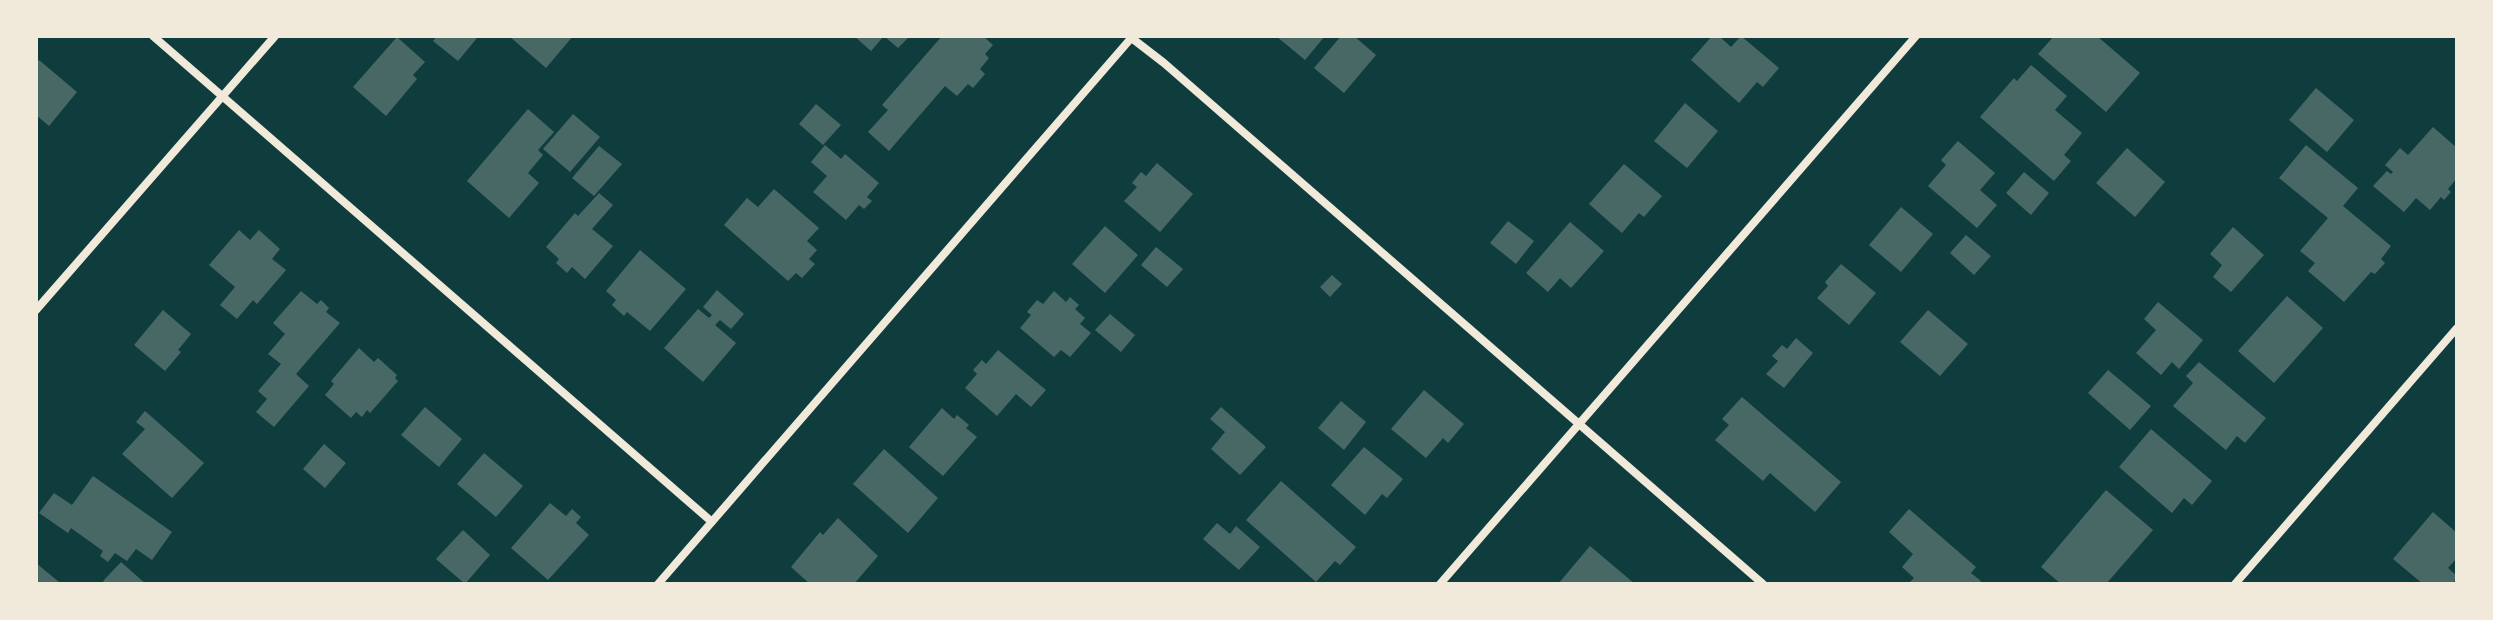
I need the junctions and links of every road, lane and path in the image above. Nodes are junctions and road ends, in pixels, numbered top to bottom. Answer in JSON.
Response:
{"nodes":[{"id":1,"x":153,"y":36,"type":"edge"},
{"id":2,"x":275,"y":36,"type":"edge"},
{"id":3,"x":1916,"y":36,"type":"edge"},
{"id":4,"x":1131,"y":37,"type":"edge"},
{"id":5,"x":222,"y":96,"type":"junction"},
{"id":6,"x":36,"y":310,"type":"edge"},
{"id":7,"x":2457,"y":328,"type":"edge"},
{"id":8,"x":1579,"y":424,"type":"junction"},
{"id":9,"x":712,"y":522,"type":"junction"},
{"id":10,"x":658,"y":584,"type":"edge"},
{"id":11,"x":1440,"y":584,"type":"edge"},
{"id":12,"x":1763,"y":584,"type":"edge"},
{"id":13,"x":2235,"y":584,"type":"edge"}],
"edges":[{"from":1,"to":5,"type":"street"},
{"from":2,"to":5,"type":"street"},
{"from":3,"to":8,"type":"street"},
{"from":4,"to":8,"type":"street"},
{"from":4,"to":9,"type":"street"},
{"from":5,"to":6,"type":"street"},
{"from":5,"to":9,"type":"street"},
{"from":7,"to":13,"type":"street"},
{"from":8,"to":11,"type":"street"},
{"from":8,"to":12,"type":"street"},
{"from":9,"to":10,"type":"street"}]}
